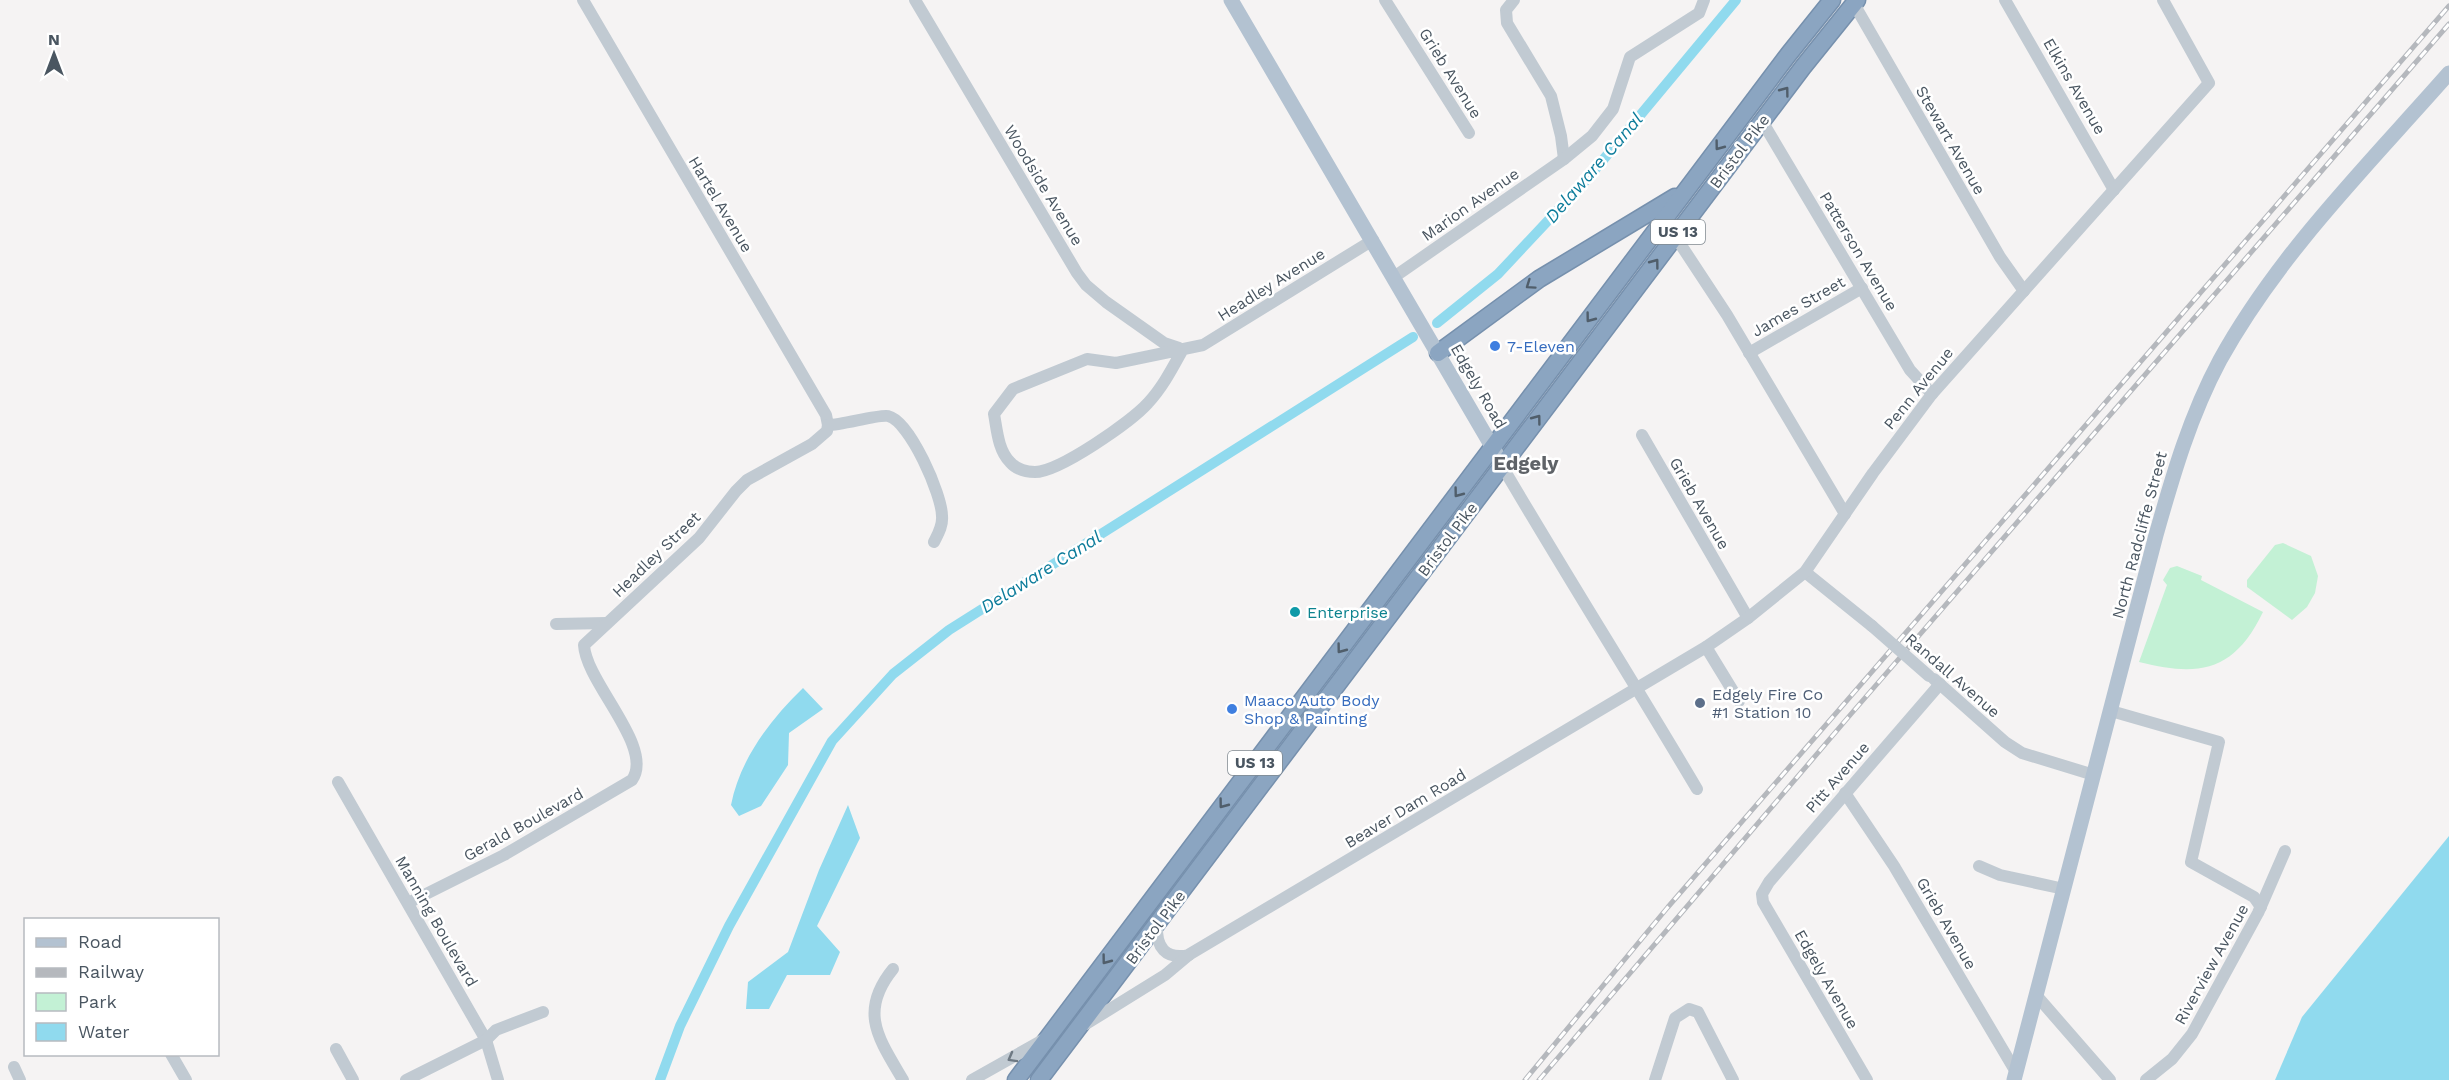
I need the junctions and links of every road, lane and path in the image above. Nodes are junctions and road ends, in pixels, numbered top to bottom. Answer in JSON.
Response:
{"nodes":[{"id":1,"x":583,"y":0,"type":"edge"},
{"id":2,"x":915,"y":0,"type":"edge"},
{"id":3,"x":1231,"y":0,"type":"edge"},
{"id":4,"x":1385,"y":0,"type":"edge"},
{"id":5,"x":1514,"y":0,"type":"edge"},
{"id":6,"x":1704,"y":0,"type":"edge"},
{"id":7,"x":1832,"y":0,"type":"edge"},
{"id":8,"x":2005,"y":0,"type":"edge"},
{"id":9,"x":2163,"y":0,"type":"edge"},
{"id":10,"x":1856,"y":2,"type":"edge"},
{"id":11,"x":2449,"y":72,"type":"edge"},
{"id":12,"x":1761,"y":121,"type":"junction"},
{"id":13,"x":1469,"y":133,"type":"dead end"},
{"id":14,"x":1564,"y":159,"type":"junction"},
{"id":15,"x":1688,"y":188,"type":"junction"},
{"id":16,"x":2115,"y":190,"type":"junction"},
{"id":17,"x":1675,"y":236,"type":"junction"},
{"id":18,"x":1373,"y":240,"type":"junction"},
{"id":19,"x":1394,"y":277,"type":"junction"},
{"id":20,"x":1862,"y":288,"type":"junction"},
{"id":21,"x":2024,"y":291,"type":"junction"},
{"id":22,"x":1183,"y":349,"type":"junction"},
{"id":23,"x":1438,"y":353,"type":"junction"},
{"id":24,"x":1749,"y":353,"type":"junction"},
{"id":25,"x":1932,"y":394,"type":"junction"},
{"id":26,"x":828,"y":425,"type":"junction"},
{"id":27,"x":1642,"y":435,"type":"dead end"},
{"id":28,"x":1493,"y":446,"type":"junction"},
{"id":29,"x":1502,"y":465,"type":"junction"},
{"id":30,"x":1845,"y":514,"type":"junction"},
{"id":31,"x":934,"y":542,"type":"dead end"},
{"id":32,"x":1805,"y":572,"type":"junction"},
{"id":33,"x":1748,"y":618,"type":"junction"},
{"id":34,"x":607,"y":623,"type":"junction"},
{"id":35,"x":556,"y":624,"type":"dead end"},
{"id":36,"x":1706,"y":647,"type":"junction"},
{"id":37,"x":1940,"y":684,"type":"junction"},
{"id":38,"x":1637,"y":690,"type":"junction"},
{"id":39,"x":1739,"y":701,"type":"dead end"},
{"id":40,"x":2111,"y":711,"type":"junction"},
{"id":41,"x":637,"y":761,"type":"joint"},
{"id":42,"x":2094,"y":775,"type":"junction"},
{"id":43,"x":338,"y":782,"type":"dead end"},
{"id":44,"x":1698,"y":789,"type":"dead end"},
{"id":45,"x":1845,"y":794,"type":"junction"},
{"id":46,"x":2285,"y":851,"type":"dead end"},
{"id":47,"x":1979,"y":866,"type":"dead end"},
{"id":48,"x":2064,"y":890,"type":"junction"},
{"id":49,"x":1762,"y":894,"type":"joint"},
{"id":50,"x":408,"y":903,"type":"junction"},
{"id":51,"x":2260,"y":907,"type":"junction"},
{"id":52,"x":1156,"y":925,"type":"junction"},
{"id":53,"x":1190,"y":954,"type":"junction"},
{"id":54,"x":893,"y":969,"type":"dead end"},
{"id":55,"x":2036,"y":995,"type":"junction"},
{"id":56,"x":543,"y":1012,"type":"dead end"},
{"id":57,"x":1075,"y":1032,"type":"junction"},
{"id":58,"x":1051,"y":1034,"type":"junction"},
{"id":59,"x":486,"y":1040,"type":"junction"},
{"id":60,"x":336,"y":1049,"type":"dead end"},
{"id":61,"x":172,"y":1056,"type":"edge"},
{"id":62,"x":14,"y":1067,"type":"dead end"},
{"id":63,"x":2015,"y":1076,"type":"edge"},
{"id":64,"x":1863,"y":1079,"type":"edge"},
{"id":65,"x":20,"y":1080,"type":"edge"},
{"id":66,"x":186,"y":1080,"type":"edge"},
{"id":67,"x":353,"y":1080,"type":"edge"},
{"id":68,"x":405,"y":1080,"type":"edge"},
{"id":69,"x":498,"y":1080,"type":"edge"},
{"id":70,"x":903,"y":1080,"type":"edge"},
{"id":71,"x":972,"y":1080,"type":"edge"},
{"id":72,"x":1016,"y":1080,"type":"edge"},
{"id":73,"x":1039,"y":1080,"type":"edge"},
{"id":74,"x":1655,"y":1080,"type":"edge"},
{"id":75,"x":1733,"y":1080,"type":"edge"},
{"id":76,"x":2110,"y":1080,"type":"edge"},
{"id":77,"x":2146,"y":1080,"type":"edge"}],
"edges":[{"from":1,"to":26,"type":"street","name":"Hartel Avenue"},
{"from":2,"to":22,"type":"street","name":"Woodside Avenue"},
{"from":3,"to":18,"type":"main road","name":"Edgely Road"},
{"from":4,"to":13,"type":"street","name":"Grieb Avenue"},
{"from":5,"to":14,"type":"street"},
{"from":6,"to":14,"type":"street","name":"Marion Avenue"},
{"from":7,"to":15,"type":"highway","name":"Bristol Pike","number":"US 13","one_way":true},
{"from":8,"to":16,"type":"street","name":"Elkins Avenue"},
{"from":9,"to":16,"type":"street","name":"Penn Avenue"},
{"from":12,"to":10,"type":"highway","name":"Bristol Pike","number":"US 13","one_way":true},
{"from":10,"to":21,"type":"street","name":"Stewart Avenue"},
{"from":11,"to":40,"type":"main road","name":"North Radcliffe Street"},
{"from":12,"to":17,"type":"highway","name":"Bristol Pike","number":"US 13"},
{"from":12,"to":20,"type":"street","name":"Patterson Avenue"},
{"from":14,"to":19,"type":"street","name":"Marion Avenue"},
{"from":15,"to":23,"type":"highway","one_way":true},
{"from":15,"to":28,"type":"highway","name":"Bristol Pike","number":"US 13","one_way":true},
{"from":16,"to":21,"type":"street","name":"Penn Avenue"},
{"from":17,"to":24,"type":"street"},
{"from":29,"to":17,"type":"highway","name":"Bristol Pike","number":"US 13","one_way":true},
{"from":18,"to":19,"type":"main road","name":"Edgely Road"},
{"from":18,"to":22,"type":"street","name":"Headley Avenue"},
{"from":19,"to":23,"type":"main road","name":"Edgely Road"},
{"from":20,"to":24,"type":"street","name":"James Street"},
{"from":20,"to":25,"type":"street","name":"Patterson Avenue"},
{"from":21,"to":25,"type":"street","name":"Penn Avenue"},
{"from":22,"to":22,"type":"street","name":"Headley Avenue"},
{"from":23,"to":28,"type":"main road","name":"Edgely Road"},
{"from":24,"to":30,"type":"street"},
{"from":25,"to":30,"type":"street","name":"Penn Avenue"},
{"from":26,"to":31,"type":"street"},
{"from":26,"to":34,"type":"street","name":"Headley Street"},
{"from":27,"to":33,"type":"street","name":"Grieb Avenue"},
{"from":28,"to":29,"type":"main road","name":"Edgely Road"},
{"from":28,"to":58,"type":"highway","name":"Bristol Pike","number":"US 13","one_way":true},
{"from":29,"to":38,"type":"street","name":"Edgely Road"},
{"from":29,"to":52,"type":"highway","name":"Bristol Pike","number":"US 13"},
{"from":30,"to":32,"type":"street","name":"Penn Avenue"},
{"from":32,"to":33,"type":"street","name":"Penn Avenue"},
{"from":32,"to":37,"type":"street","name":"Randall Avenue","bridge":true},
{"from":33,"to":36,"type":"street","name":"Penn Avenue"},
{"from":34,"to":35,"type":"street"},
{"from":34,"to":41,"type":"street","name":"Headley Street"},
{"from":36,"to":38,"type":"street","name":"Penn Avenue"},
{"from":36,"to":39,"type":"street"},
{"from":37,"to":42,"type":"street","name":"Randall Avenue"},
{"from":37,"to":45,"type":"street","name":"Pitt Avenue"},
{"from":38,"to":44,"type":"street","name":"Edgely Road"},
{"from":38,"to":53,"type":"street","name":"Beaver Dam Road"},
{"from":40,"to":42,"type":"main road","name":"North Radcliffe Street"},
{"from":40,"to":51,"type":"street"},
{"from":41,"to":50,"type":"street","name":"Gerald Boulevard"},
{"from":42,"to":48,"type":"main road","name":"North Radcliffe Street"},
{"from":43,"to":50,"type":"street","name":"Manning Boulevard"},
{"from":45,"to":49,"type":"street","name":"Pitt Avenue"},
{"from":45,"to":63,"type":"street","name":"Grieb Avenue"},
{"from":46,"to":51,"type":"street","name":"Riverview Avenue"},
{"from":47,"to":48,"type":"street"},
{"from":48,"to":55,"type":"main road","name":"North Radcliffe Street"},
{"from":49,"to":64,"type":"street","name":"Edgely Avenue"},
{"from":50,"to":59,"type":"street","name":"Manning Boulevard"},
{"from":51,"to":77,"type":"street","name":"Riverview Avenue"},
{"from":52,"to":53,"type":"street"},
{"from":52,"to":57,"type":"highway","name":"Bristol Pike","number":"US 13"},
{"from":53,"to":57,"type":"street","name":"Beaver Dam Road"},
{"from":54,"to":70,"type":"street"},
{"from":55,"to":63,"type":"main road","name":"North Radcliffe Street"},
{"from":55,"to":76,"type":"street"},
{"from":56,"to":59,"type":"street"},
{"from":57,"to":73,"type":"highway","name":"Bristol Pike","number":"US 13"},
{"from":58,"to":71,"type":"street","one_way":true},
{"from":58,"to":72,"type":"highway","name":"Bristol Pike","number":"US 13"},
{"from":59,"to":68,"type":"street"},
{"from":59,"to":69,"type":"street","name":"Manning Boulevard"},
{"from":60,"to":67,"type":"street"},
{"from":61,"to":66,"type":"street"},
{"from":62,"to":65,"type":"street"},
{"from":74,"to":75,"type":"street"}]}
